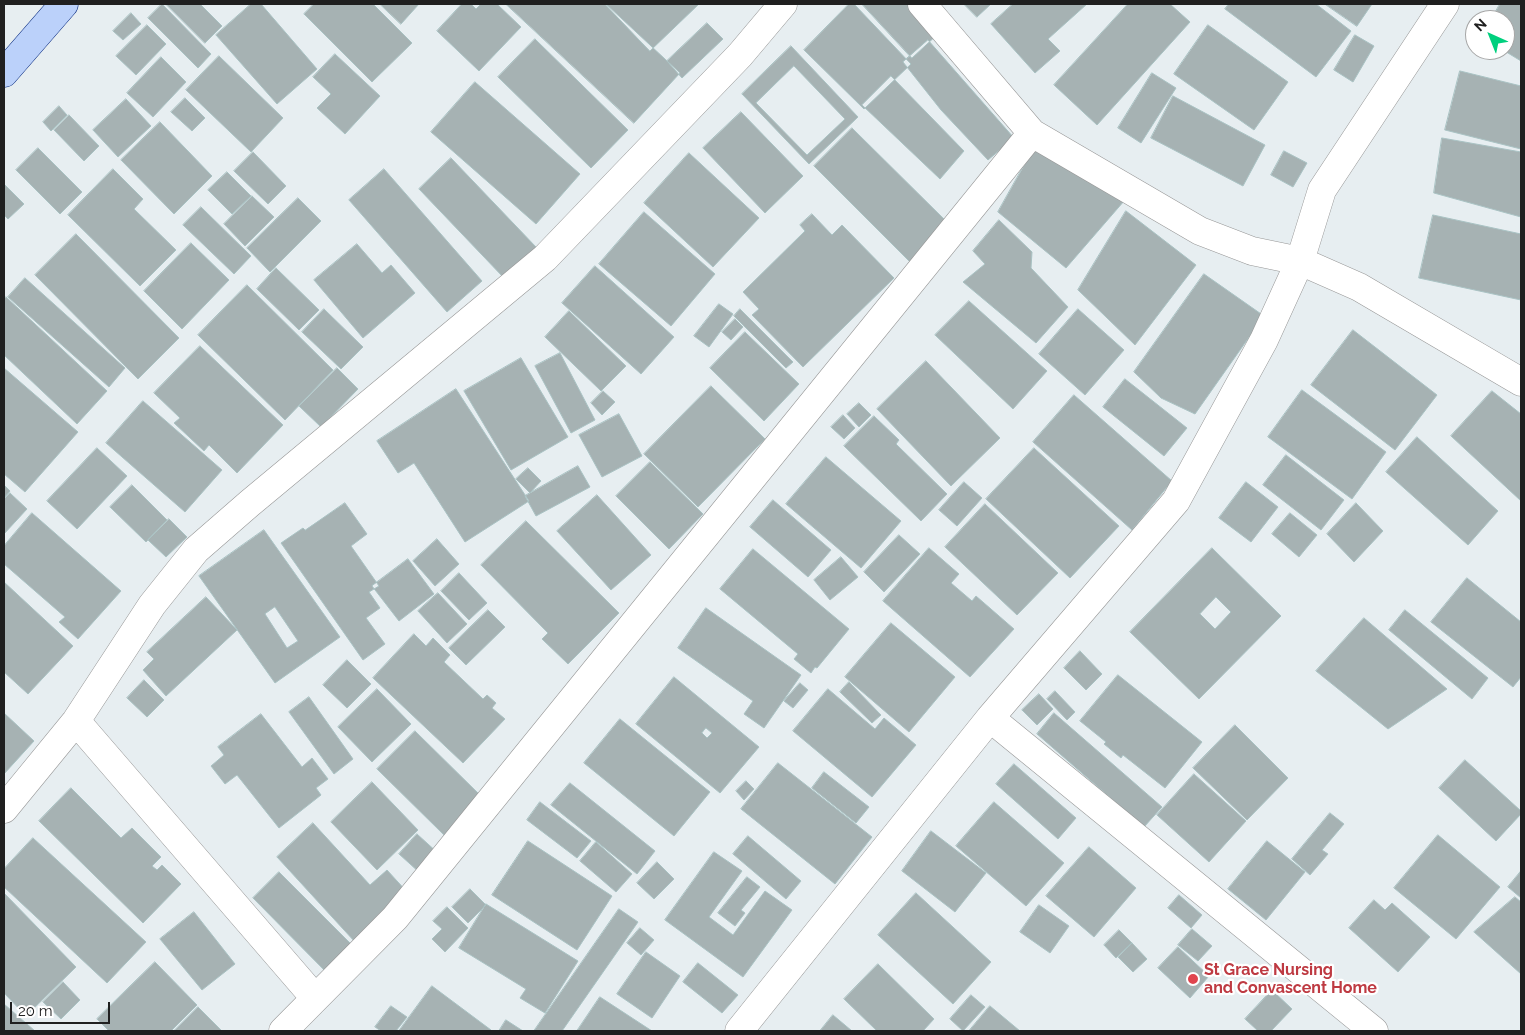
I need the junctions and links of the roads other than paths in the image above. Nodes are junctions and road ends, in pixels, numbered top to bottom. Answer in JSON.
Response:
{"nodes":[{"id":1,"x":64,"y":4,"type":"edge"},
{"id":2,"x":783,"y":4,"type":"edge"},
{"id":3,"x":922,"y":4,"type":"edge"},
{"id":4,"x":1445,"y":4,"type":"edge"},
{"id":5,"x":4,"y":73,"type":"edge"},
{"id":6,"x":1032,"y":133,"type":"junction"},
{"id":7,"x":1300,"y":261,"type":"junction"},
{"id":8,"x":1521,"y":382,"type":"edge"},
{"id":9,"x":990,"y":718,"type":"junction"},
{"id":10,"x":76,"y":721,"type":"junction"},
{"id":11,"x":4,"y":809,"type":"edge"},
{"id":12,"x":315,"y":998,"type":"junction"},
{"id":13,"x":283,"y":1031,"type":"edge"},
{"id":14,"x":739,"y":1031,"type":"edge"},
{"id":15,"x":1374,"y":1031,"type":"edge"}],
"edges":[{"from":1,"to":5,"type":"main road"},
{"from":2,"to":10,"type":"street"},
{"from":3,"to":6,"type":"street"},
{"from":4,"to":7,"type":"street"},
{"from":6,"to":7,"type":"street"},
{"from":6,"to":12,"type":"street"},
{"from":7,"to":8,"type":"street"},
{"from":7,"to":9,"type":"street"},
{"from":9,"to":14,"type":"street"},
{"from":9,"to":15,"type":"street"},
{"from":10,"to":11,"type":"street"},
{"from":10,"to":12,"type":"street"},
{"from":12,"to":13,"type":"street"}]}
